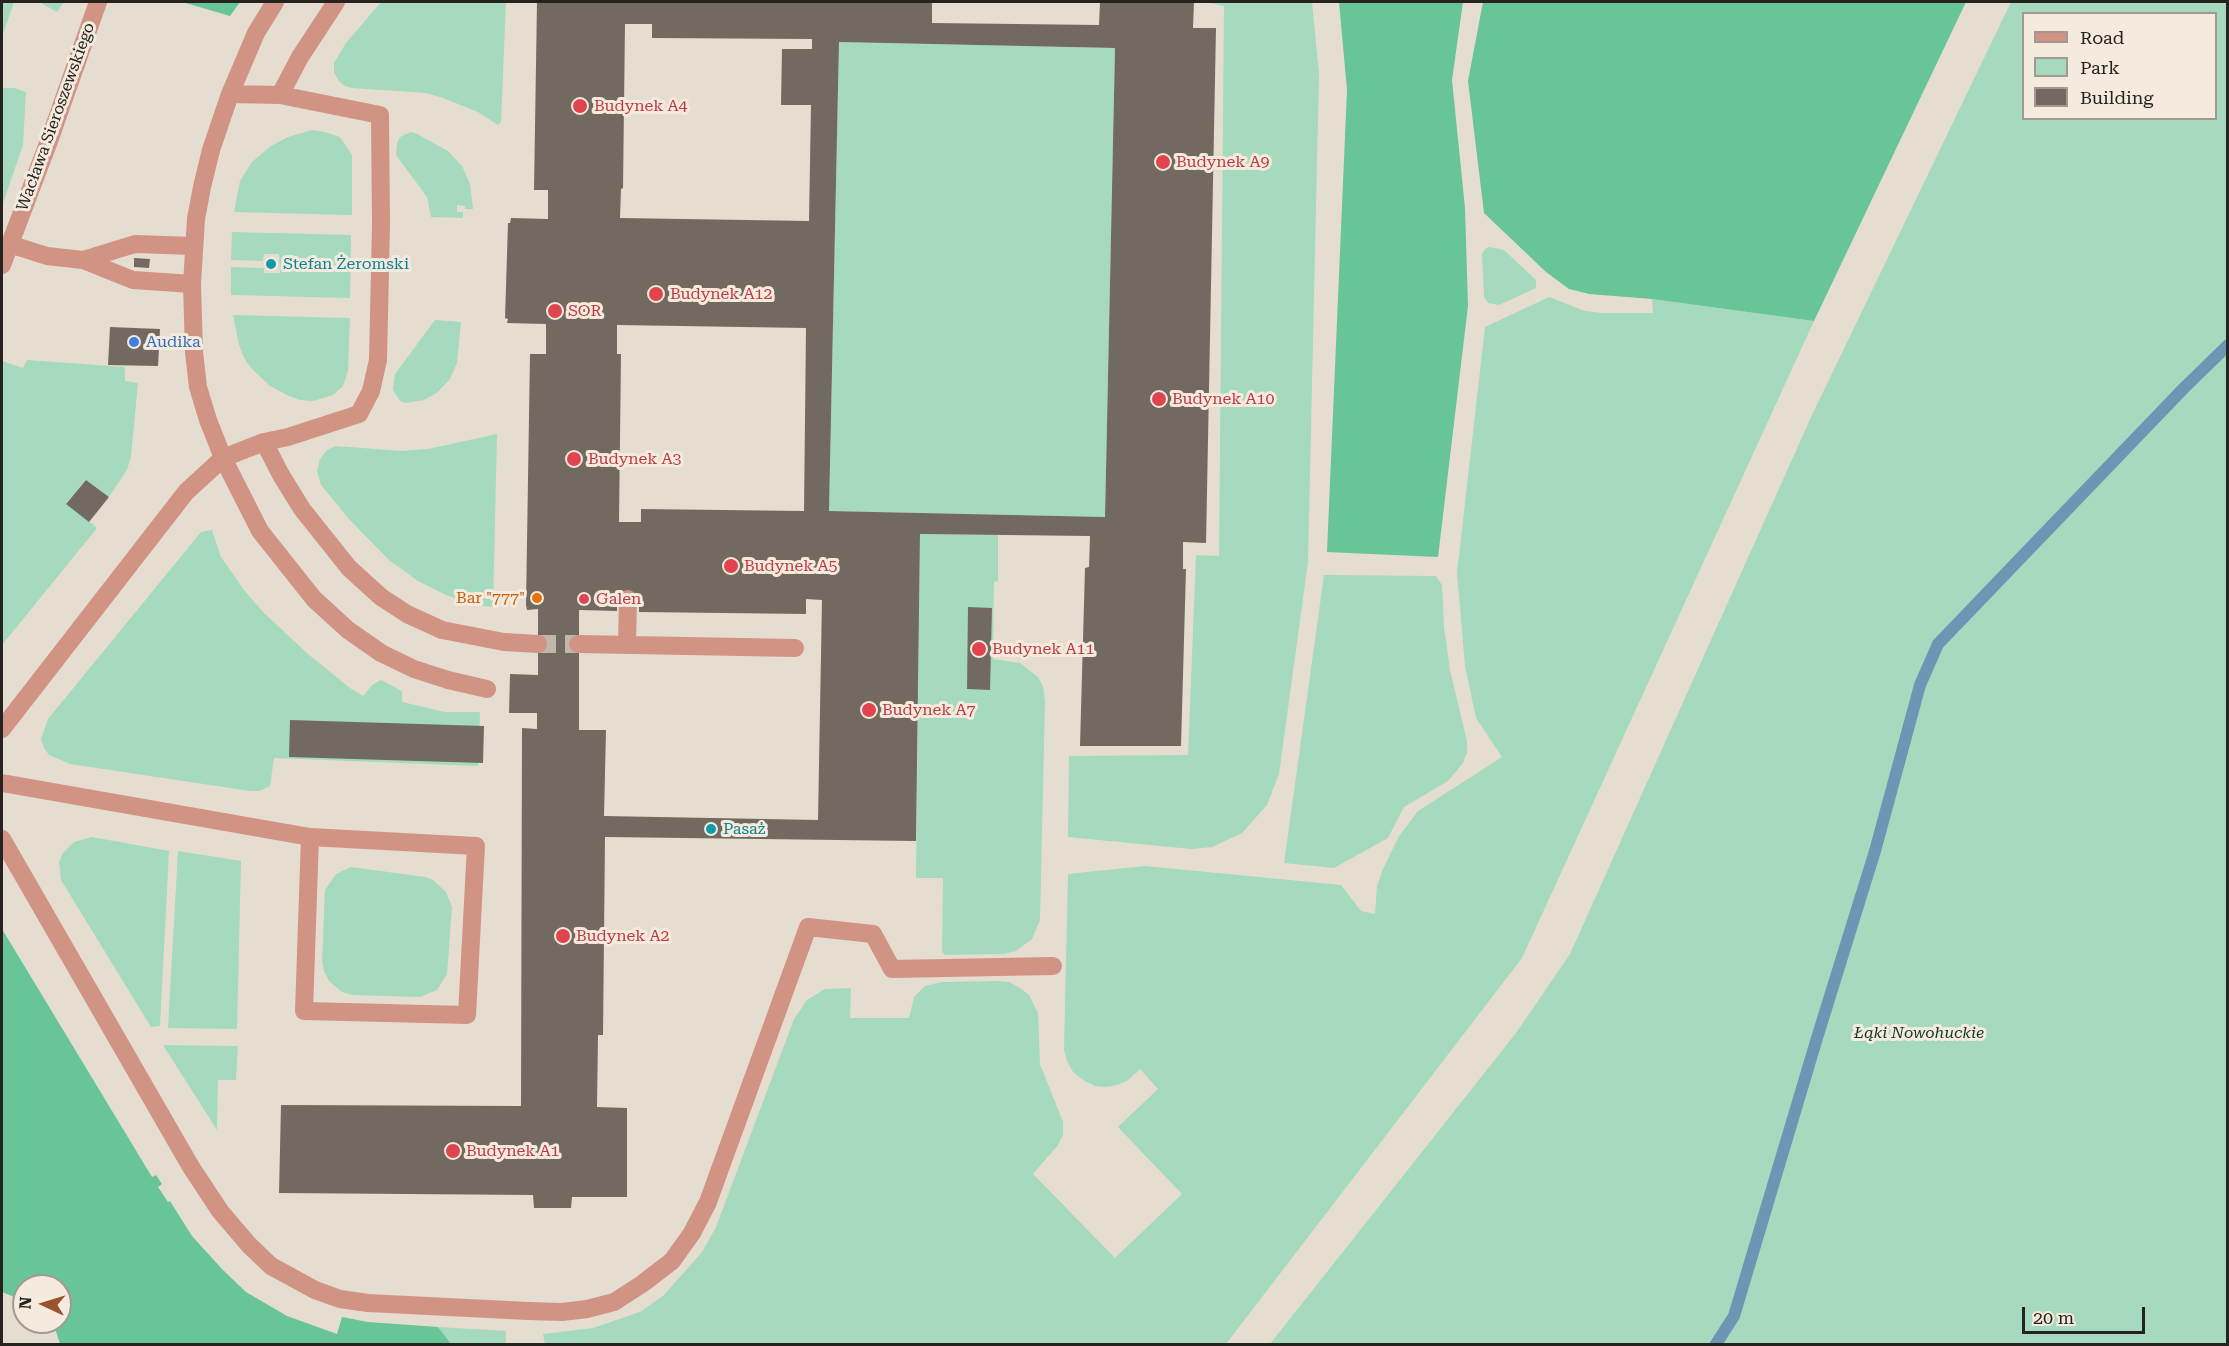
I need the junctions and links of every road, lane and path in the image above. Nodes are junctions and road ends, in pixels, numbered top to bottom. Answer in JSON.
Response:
{"nodes":[{"id":1,"x":98,"y":2,"type":"edge"},
{"id":2,"x":275,"y":2,"type":"edge"},
{"id":3,"x":336,"y":2,"type":"edge"},
{"id":4,"x":230,"y":94,"type":"junction"},
{"id":5,"x":280,"y":95,"type":"junction"},
{"id":6,"x":9,"y":244,"type":"junction"},
{"id":7,"x":194,"y":246,"type":"junction"},
{"id":8,"x":82,"y":260,"type":"junction"},
{"id":9,"x":2,"y":265,"type":"edge"},
{"id":10,"x":192,"y":284,"type":"junction"},
{"id":11,"x":264,"y":442,"type":"junction"},
{"id":12,"x":224,"y":458,"type":"junction"},
{"id":13,"x":628,"y":599,"type":"dead end"},
{"id":14,"x":538,"y":644,"type":"tunnel mouth"},
{"id":15,"x":578,"y":644,"type":"tunnel mouth"},
{"id":16,"x":627,"y":644,"type":"junction"},
{"id":17,"x":795,"y":648,"type":"dead end"},
{"id":18,"x":487,"y":689,"type":"dead end"},
{"id":19,"x":2,"y":729,"type":"edge"},
{"id":20,"x":2,"y":783,"type":"edge"},
{"id":21,"x":310,"y":837,"type":"junction"},
{"id":22,"x":2,"y":839,"type":"edge"},
{"id":23,"x":1053,"y":966,"type":"dead end"}],
"edges":[{"from":1,"to":6,"type":"street","name":"Wacława Sieroszewskiego"},
{"from":2,"to":4,"type":"street"},
{"from":3,"to":5,"type":"street"},
{"from":4,"to":5,"type":"street"},
{"from":4,"to":7,"type":"street"},
{"from":5,"to":11,"type":"street"},
{"from":6,"to":8,"type":"street"},
{"from":6,"to":9,"type":"street","name":"Wacława Sieroszewskiego"},
{"from":7,"to":8,"type":"street"},
{"from":7,"to":10,"type":"street"},
{"from":8,"to":10,"type":"street"},
{"from":10,"to":12,"type":"street"},
{"from":11,"to":12,"type":"street"},
{"from":11,"to":14,"type":"street"},
{"from":12,"to":18,"type":"street"},
{"from":12,"to":19,"type":"street"},
{"from":13,"to":16,"type":"street"},
{"from":15,"to":16,"type":"street"},
{"from":16,"to":17,"type":"street"},
{"from":20,"to":21,"type":"street"},
{"from":21,"to":21,"type":"street"},
{"from":22,"to":23,"type":"street"}]}
